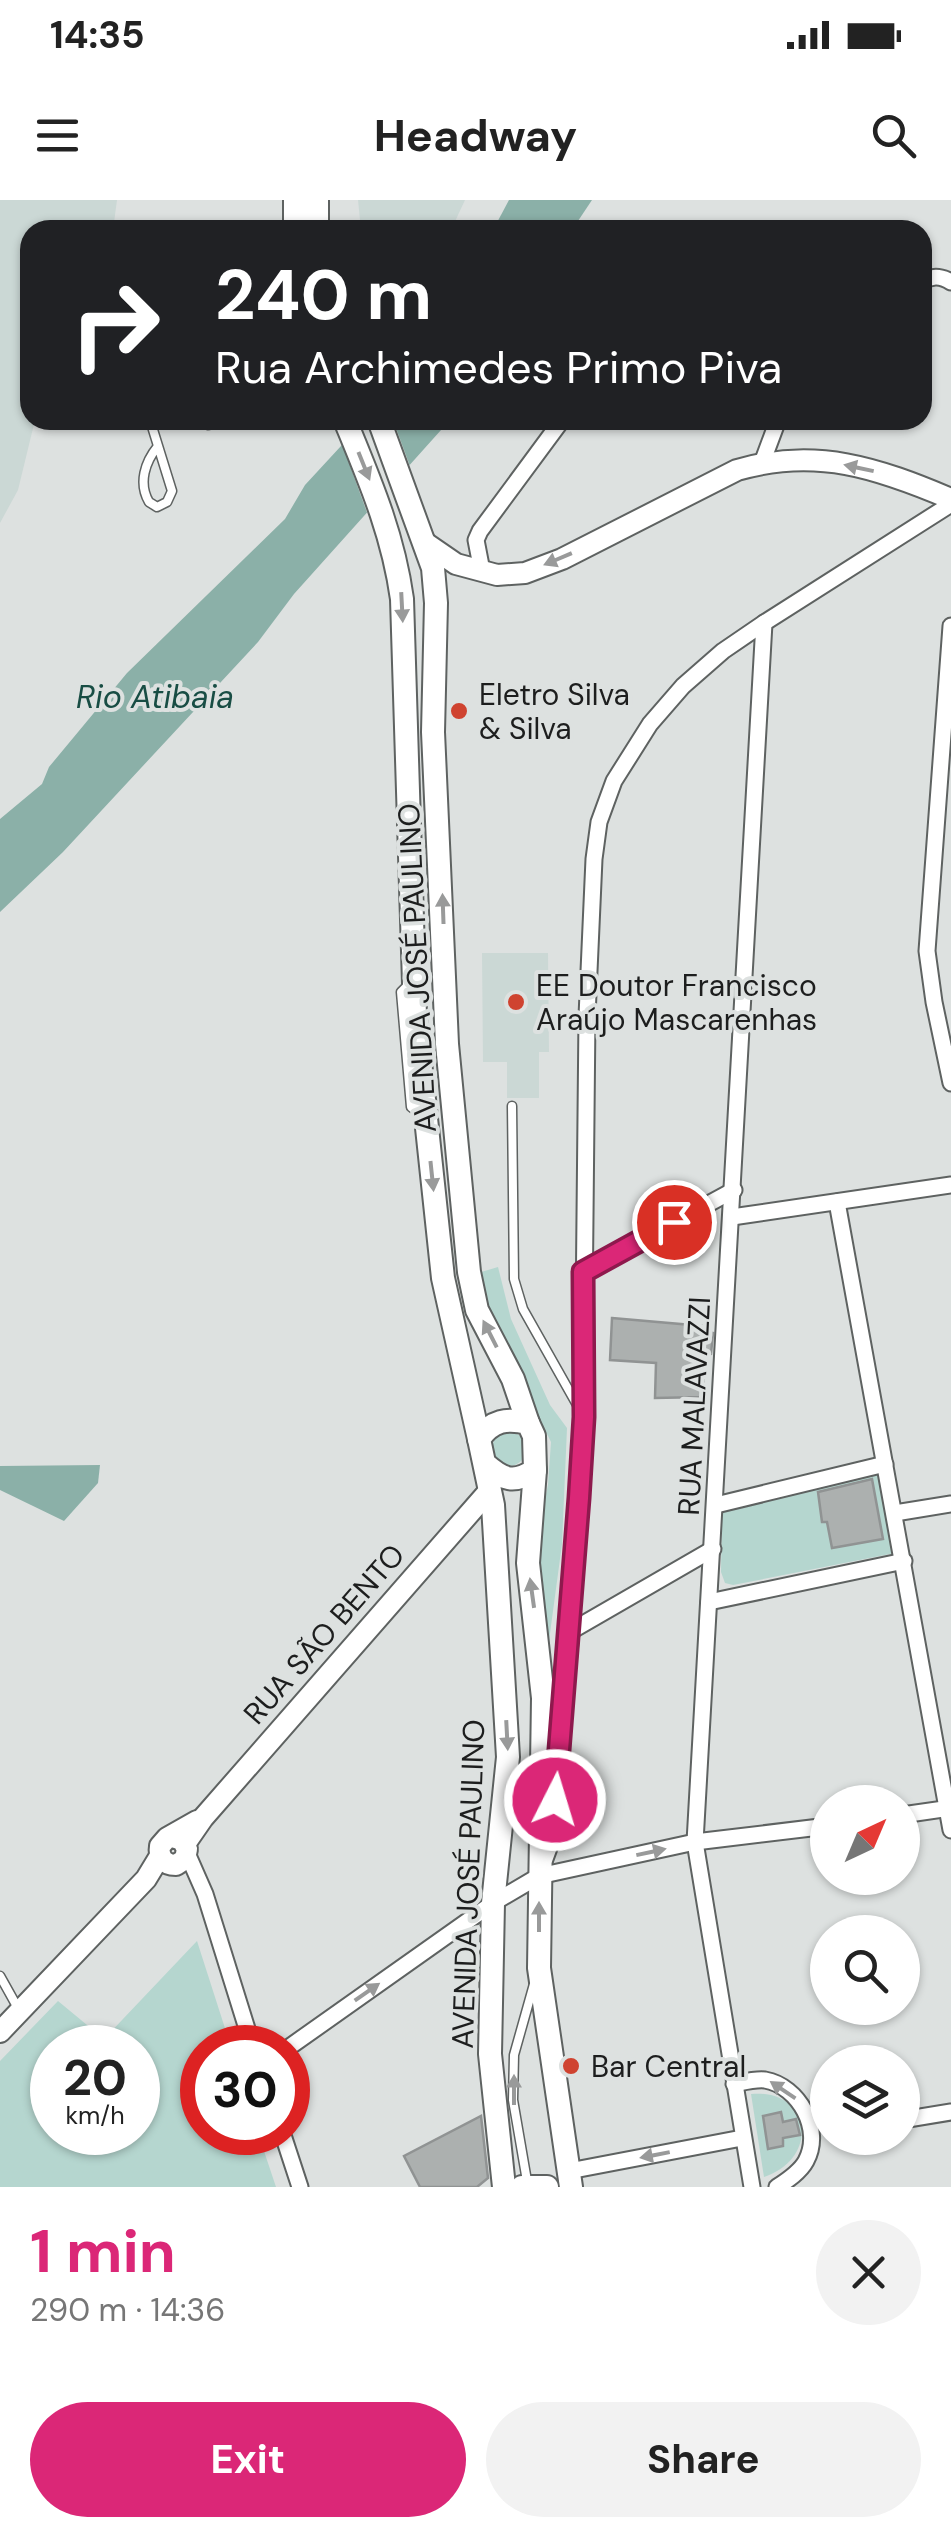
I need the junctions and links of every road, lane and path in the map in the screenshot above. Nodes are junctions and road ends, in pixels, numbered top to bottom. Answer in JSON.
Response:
{"nodes":[{"id":1,"x":153,"y":430,"type":"edge"},
{"id":2,"x":349,"y":430,"type":"edge"},
{"id":3,"x":383,"y":430,"type":"edge"},
{"id":4,"x":555,"y":430,"type":"edge"},
{"id":5,"x":774,"y":430,"type":"edge"},
{"id":6,"x":158,"y":446,"type":"junction"},
{"id":7,"x":762,"y":462,"type":"junction"},
{"id":8,"x":951,"y":502,"type":"edge"},
{"id":9,"x":424,"y":542,"type":"junction"},
{"id":10,"x":482,"y":571,"type":"junction"},
{"id":11,"x":764,"y":623,"type":"junction"},
{"id":12,"x":951,"y":626,"type":"edge"},
{"id":13,"x":951,"y":1083,"type":"edge"},
{"id":14,"x":512,"y":1106,"type":"dead end"},
{"id":15,"x":951,"y":1186,"type":"edge"},
{"id":16,"x":734,"y":1190,"type":"junction"},
{"id":17,"x":837,"y":1202,"type":"junction"},
{"id":18,"x":732,"y":1217,"type":"junction"},
{"id":19,"x":583,"y":1272,"type":"junction"},
{"id":20,"x":584,"y":1417,"type":"junction"},
{"id":21,"x":528,"y":1424,"type":"junction"},
{"id":22,"x":479,"y":1439,"type":"junction"},
{"id":23,"x":885,"y":1464,"type":"junction"},
{"id":24,"x":535,"y":1470,"type":"junction"},
{"id":25,"x":500,"y":1486,"type":"junction"},
{"id":26,"x":951,"y":1504,"type":"edge"},
{"id":27,"x":716,"y":1505,"type":"junction"},
{"id":28,"x":895,"y":1513,"type":"junction"},
{"id":29,"x":713,"y":1549,"type":"junction"},
{"id":30,"x":904,"y":1560,"type":"junction"},
{"id":31,"x":709,"y":1602,"type":"junction"},
{"id":32,"x":571,"y":1631,"type":"junction"},
{"id":33,"x":949,"y":1808,"type":"edge"},
{"id":34,"x":920,"y":1812,"type":"edge"},
{"id":35,"x":810,"y":1828,"type":"edge"},
{"id":36,"x":951,"y":1830,"type":"edge"},
{"id":37,"x":695,"y":1842,"type":"junction"},
{"id":38,"x":176,"y":1853,"type":"junction"},
{"id":39,"x":539,"y":1876,"type":"junction"},
{"id":40,"x":493,"y":1904,"type":"junction"},
{"id":41,"x":539,"y":1968,"type":"junction"},
{"id":42,"x":0,"y":1976,"type":"edge"},
{"id":43,"x":19,"y":2010,"type":"junction"},
{"id":44,"x":247,"y":2025,"type":"edge"},
{"id":45,"x":0,"y":2032,"type":"edge"},
{"id":46,"x":310,"y":2033,"type":"edge"},
{"id":47,"x":734,"y":2084,"type":"junction"},
{"id":48,"x":951,"y":2112,"type":"edge"},
{"id":49,"x":920,"y":2117,"type":"edge"},
{"id":50,"x":810,"y":2118,"type":"edge"},
{"id":51,"x":742,"y":2138,"type":"junction"},
{"id":52,"x":810,"y":2153,"type":"edge"},
{"id":53,"x":290,"y":2155,"type":"edge"},
{"id":54,"x":570,"y":2179,"type":"edge"},
{"id":55,"x":532,"y":2186,"type":"edge"},
{"id":56,"x":300,"y":2187,"type":"edge"},
{"id":57,"x":504,"y":2187,"type":"edge"},
{"id":58,"x":752,"y":2187,"type":"edge"},
{"id":59,"x":777,"y":2187,"type":"edge"}],
"edges":[{"from":1,"to":6,"type":"lane"},
{"from":2,"to":22,"type":"main road","name":"AVENIDA JOSÉ PAULINO","one_way":true},
{"from":3,"to":9,"type":"main road","name":"AVENIDA JOSÉ PAULINO"},
{"from":4,"to":10,"type":"street"},
{"from":5,"to":7,"type":"street"},
{"from":6,"to":6,"type":"lane"},
{"from":8,"to":7,"type":"main road","one_way":true},
{"from":7,"to":10,"type":"main road","one_way":true},
{"from":8,"to":11,"type":"street"},
{"from":9,"to":10,"type":"main road"},
{"from":21,"to":9,"type":"main road","name":"AVENIDA JOSÉ PAULINO","one_way":true},
{"from":11,"to":16,"type":"street","name":"RUA MALAVAZZI"},
{"from":11,"to":19,"type":"street"},
{"from":12,"to":13,"type":"street"},
{"from":14,"to":20,"type":"lane"},
{"from":15,"to":17,"type":"street"},
{"from":16,"to":18,"type":"street","name":"RUA MALAVAZZI"},
{"from":16,"to":19,"type":"street"},
{"from":17,"to":18,"type":"street"},
{"from":17,"to":23,"type":"street"},
{"from":18,"to":27,"type":"street","name":"RUA MALAVAZZI"},
{"from":19,"to":20,"type":"street"},
{"from":20,"to":32,"type":"street"},
{"from":21,"to":22,"type":"main road"},
{"from":21,"to":24,"type":"main road"},
{"from":22,"to":25,"type":"main road"},
{"from":23,"to":27,"type":"street"},
{"from":23,"to":28,"type":"street"},
{"from":24,"to":25,"type":"main road"},
{"from":39,"to":24,"type":"main road","one_way":true},
{"from":25,"to":38,"type":"main road","name":"RUA SÃO BENTO"},
{"from":25,"to":40,"type":"main road","name":"AVENIDA JOSÉ PAULINO","one_way":true},
{"from":26,"to":28,"type":"street"},
{"from":27,"to":29,"type":"street","name":"RUA MALAVAZZI"},
{"from":28,"to":30,"type":"street"},
{"from":29,"to":31,"type":"street","name":"RUA MALAVAZZI"},
{"from":29,"to":32,"type":"street"},
{"from":30,"to":31,"type":"street"},
{"from":30,"to":33,"type":"street"},
{"from":31,"to":37,"type":"street","name":"RUA MALAVAZZI"},
{"from":32,"to":39,"type":"street"},
{"from":33,"to":34,"type":"street"},
{"from":33,"to":36,"type":"street"},
{"from":35,"to":37,"type":"street"},
{"from":39,"to":37,"type":"street","one_way":true},
{"from":37,"to":47,"type":"street","name":"RUA MALAVAZZI"},
{"from":38,"to":43,"type":"main road","name":"RUA SÃO BENTO"},
{"from":38,"to":44,"type":"street"},
{"from":39,"to":40,"type":"street"},
{"from":41,"to":39,"type":"main road","one_way":true},
{"from":46,"to":40,"type":"street","one_way":true},
{"from":40,"to":57,"type":"main road","name":"AVENIDA JOSÉ PAULINO"},
{"from":41,"to":54,"type":"main road"},
{"from":55,"to":41,"type":"lane","one_way":true},
{"from":42,"to":43,"type":"lane"},
{"from":43,"to":45,"type":"main road","name":"RUA SÃO BENTO"},
{"from":50,"to":47,"type":"street","one_way":true},
{"from":47,"to":51,"type":"street","name":"RUA MALAVAZZI"},
{"from":48,"to":49,"type":"street"},
{"from":51,"to":54,"type":"street","one_way":true},
{"from":51,"to":58,"type":"street","name":"RUA MALAVAZZI"},
{"from":52,"to":59,"type":"street"},
{"from":53,"to":56,"type":"street"}]}
